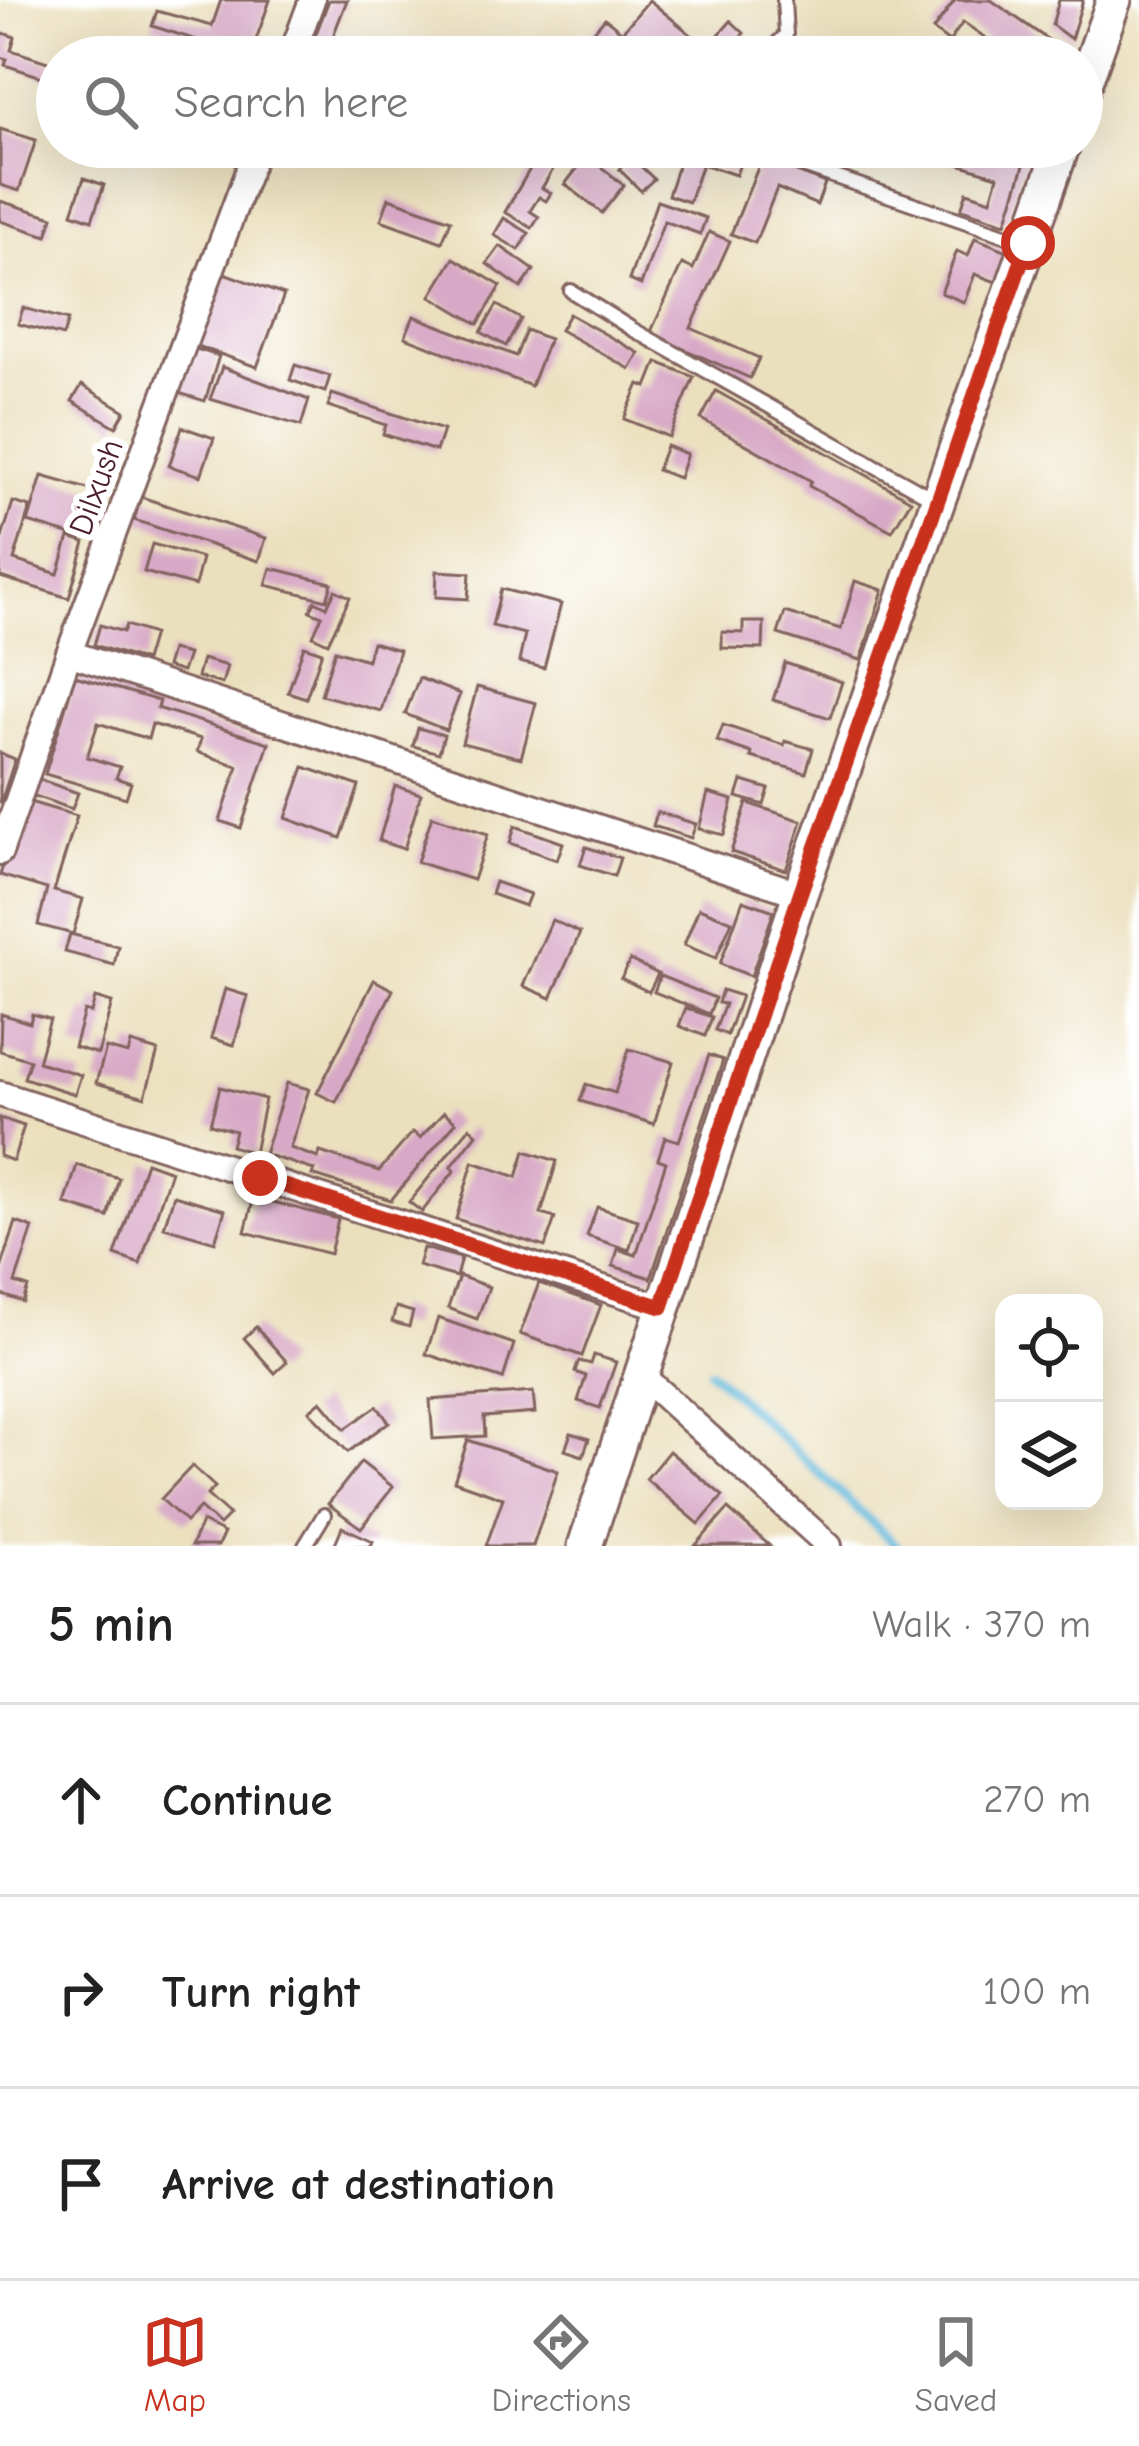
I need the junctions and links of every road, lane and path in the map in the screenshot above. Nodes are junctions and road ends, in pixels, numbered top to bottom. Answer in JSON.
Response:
{"nodes":[{"id":1,"x":312,"y":0,"type":"edge"},
{"id":2,"x":784,"y":0,"type":"edge"},
{"id":3,"x":1114,"y":0,"type":"edge"},
{"id":4,"x":299,"y":36,"type":"edge"},
{"id":5,"x":785,"y":36,"type":"edge"},
{"id":6,"x":1101,"y":36,"type":"edge"},
{"id":7,"x":249,"y":168,"type":"edge"},
{"id":8,"x":809,"y":168,"type":"edge"},
{"id":9,"x":1055,"y":168,"type":"edge"},
{"id":10,"x":1028,"y":243,"type":"junction"},
{"id":11,"x":571,"y":290,"type":"dead end"},
{"id":12,"x":938,"y":501,"type":"junction"},
{"id":13,"x":69,"y":653,"type":"junction"},
{"id":14,"x":0,"y":852,"type":"edge"},
{"id":15,"x":800,"y":894,"type":"junction"},
{"id":16,"x":0,"y":1094,"type":"edge"},
{"id":17,"x":662,"y":1307,"type":"junction"},
{"id":18,"x":642,"y":1376,"type":"junction"},
{"id":19,"x":323,"y":1515,"type":"dead end"},
{"id":20,"x":305,"y":1546,"type":"edge"},
{"id":21,"x":585,"y":1546,"type":"edge"},
{"id":22,"x":829,"y":1546,"type":"edge"}],
"edges":[{"from":1,"to":4,"type":"street"},
{"from":2,"to":5,"type":"lane"},
{"from":3,"to":6,"type":"street"},
{"from":7,"to":13,"type":"street","name":"Dilxush"},
{"from":8,"to":10,"type":"lane"},
{"from":9,"to":10,"type":"street"},
{"from":10,"to":12,"type":"street"},
{"from":11,"to":12,"type":"lane"},
{"from":12,"to":15,"type":"street"},
{"from":13,"to":14,"type":"street","name":"Dilxush"},
{"from":13,"to":15,"type":"street"},
{"from":15,"to":17,"type":"street"},
{"from":16,"to":17,"type":"street"},
{"from":17,"to":18,"type":"street"},
{"from":18,"to":21,"type":"street"},
{"from":18,"to":22,"type":"street"},
{"from":19,"to":20,"type":"lane"}]}
